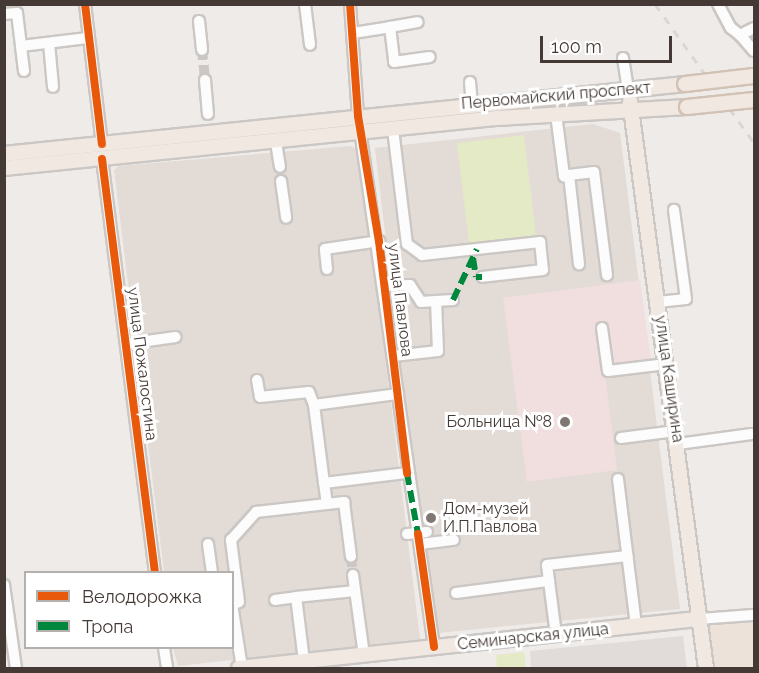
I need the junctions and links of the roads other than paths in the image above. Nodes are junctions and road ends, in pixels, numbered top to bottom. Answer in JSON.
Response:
{"nodes":[{"id":1,"x":85,"y":4,"type":"edge"},
{"id":2,"x":305,"y":4,"type":"edge"},
{"id":3,"x":350,"y":4,"type":"edge"},
{"id":4,"x":718,"y":4,"type":"edge"},
{"id":5,"x":4,"y":14,"type":"edge"},
{"id":6,"x":199,"y":21,"type":"dead end"},
{"id":7,"x":418,"y":22,"type":"dead end"},
{"id":8,"x":390,"y":27,"type":"junction"},
{"id":9,"x":754,"y":28,"type":"edge"},
{"id":10,"x":353,"y":33,"type":"junction"},
{"id":11,"x":740,"y":35,"type":"junction"},
{"id":12,"x":88,"y":38,"type":"junction"},
{"id":13,"x":49,"y":42,"type":"junction"},
{"id":14,"x":310,"y":45,"type":"dead end"},
{"id":15,"x":21,"y":46,"type":"junction"},
{"id":16,"x":202,"y":50,"type":"tunnel mouth"},
{"id":17,"x":754,"y":51,"type":"edge"},
{"id":18,"x":430,"y":57,"type":"dead end"},
{"id":19,"x":622,"y":58,"type":"dead end"},
{"id":20,"x":24,"y":71,"type":"dead end"},
{"id":21,"x":754,"y":76,"type":"edge"},
{"id":22,"x":205,"y":80,"type":"tunnel mouth"},
{"id":23,"x":470,"y":82,"type":"dead end"},
{"id":24,"x":53,"y":87,"type":"dead end"},
{"id":25,"x":628,"y":90,"type":"junction"},
{"id":26,"x":754,"y":100,"type":"edge"},
{"id":27,"x":472,"y":104,"type":"junction"},
{"id":28,"x":631,"y":110,"type":"junction"},
{"id":29,"x":208,"y":114,"type":"dead end"},
{"id":30,"x":556,"y":114,"type":"junction"},
{"id":31,"x":358,"y":116,"type":"junction"},
{"id":32,"x":393,"y":129,"type":"junction"},
{"id":33,"x":361,"y":132,"type":"junction"},
{"id":34,"x":276,"y":142,"type":"junction"},
{"id":35,"x":102,"y":144,"type":"junction"},
{"id":36,"x":4,"y":154,"type":"edge"},
{"id":37,"x":102,"y":159,"type":"junction"},
{"id":38,"x":280,"y":167,"type":"dead end"},
{"id":39,"x":4,"y":168,"type":"edge"},
{"id":40,"x":569,"y":175,"type":"junction"},
{"id":41,"x":281,"y":181,"type":"dead end"},
{"id":42,"x":674,"y":210,"type":"dead end"},
{"id":43,"x":286,"y":218,"type":"dead end"},
{"id":44,"x":379,"y":241,"type":"junction"},
{"id":45,"x":579,"y":264,"type":"dead end"},
{"id":46,"x":327,"y":269,"type":"dead end"},
{"id":47,"x":607,"y":275,"type":"dead end"},
{"id":48,"x":482,"y":277,"type":"dead end"},
{"id":49,"x":384,"y":286,"type":"junction"},
{"id":50,"x":453,"y":300,"type":"dead end"},
{"id":51,"x":436,"y":301,"type":"junction"},
{"id":52,"x":658,"y":302,"type":"junction"},
{"id":53,"x":602,"y":328,"type":"dead end"},
{"id":54,"x":176,"y":337,"type":"dead end"},
{"id":55,"x":126,"y":344,"type":"junction"},
{"id":56,"x":393,"y":356,"type":"junction"},
{"id":57,"x":668,"y":364,"type":"junction"},
{"id":58,"x":257,"y":380,"type":"dead end"},
{"id":59,"x":398,"y":394,"type":"junction"},
{"id":60,"x":314,"y":405,"type":"junction"},
{"id":61,"x":751,"y":434,"type":"dead end"},
{"id":62,"x":621,"y":438,"type":"dead end"},
{"id":63,"x":677,"y":438,"type":"junction"},
{"id":64,"x":407,"y":473,"type":"junction"},
{"id":65,"x":618,"y":479,"type":"dead end"},
{"id":66,"x":324,"y":483,"type":"junction"},
{"id":67,"x":327,"y":504,"type":"junction"},
{"id":68,"x":418,"y":536,"type":"junction"},
{"id":69,"x":454,"y":540,"type":"dead end"},
{"id":70,"x":208,"y":544,"type":"dead end"},
{"id":71,"x":627,"y":555,"type":"junction"},
{"id":72,"x":351,"y":557,"type":"tunnel mouth"},
{"id":73,"x":152,"y":571,"type":"edge"},
{"id":74,"x":212,"y":571,"type":"edge"},
{"id":75,"x":353,"y":575,"type":"tunnel mouth"},
{"id":76,"x":549,"y":581,"type":"junction"},
{"id":77,"x":4,"y":585,"type":"edge"},
{"id":78,"x":355,"y":591,"type":"junction"},
{"id":79,"x":456,"y":592,"type":"dead end"},
{"id":80,"x":296,"y":597,"type":"junction"},
{"id":81,"x":275,"y":600,"type":"dead end"},
{"id":82,"x":234,"y":604,"type":"edge"},
{"id":83,"x":234,"y":612,"type":"edge"},
{"id":84,"x":754,"y":615,"type":"edge"},
{"id":85,"x":699,"y":619,"type":"junction"},
{"id":86,"x":636,"y":626,"type":"junction"},
{"id":87,"x":556,"y":635,"type":"junction"},
{"id":88,"x":434,"y":646,"type":"junction"},
{"id":89,"x":164,"y":649,"type":"edge"},
{"id":90,"x":364,"y":655,"type":"junction"},
{"id":91,"x":304,"y":661,"type":"junction"},
{"id":92,"x":241,"y":668,"type":"edge"},
{"id":93,"x":15,"y":669,"type":"edge"},
{"id":94,"x":167,"y":669,"type":"edge"},
{"id":95,"x":706,"y":669,"type":"edge"}],
"edges":[{"from":1,"to":12,"type":"street"},
{"from":2,"to":14,"type":"street"},
{"from":3,"to":10,"type":"street"},
{"from":4,"to":11,"type":"street"},
{"from":5,"to":15,"type":"street"},
{"from":6,"to":16,"type":"street"},
{"from":7,"to":8,"type":"street"},
{"from":8,"to":10,"type":"street"},
{"from":8,"to":18,"type":"street"},
{"from":9,"to":11,"type":"street"},
{"from":10,"to":31,"type":"street"},
{"from":11,"to":17,"type":"street"},
{"from":12,"to":13,"type":"street"},
{"from":12,"to":35,"type":"street"},
{"from":13,"to":15,"type":"street"},
{"from":13,"to":24,"type":"street"},
{"from":15,"to":20,"type":"street"},
{"from":19,"to":25,"type":"street"},
{"from":21,"to":25,"type":"main road","name":"Первомайский проспект","bridge":true},
{"from":22,"to":29,"type":"street"},
{"from":23,"to":27,"type":"street"},
{"from":25,"to":27,"type":"main road","name":"Первомайский проспект"},
{"from":25,"to":28,"type":"main road","name":"улица Каширина"},
{"from":26,"to":28,"type":"main road","name":"Первомайский проспект","bridge":true},
{"from":27,"to":31,"type":"main road","name":"Первомайский проспект"},
{"from":28,"to":30,"type":"main road","name":"Первомайский проспект"},
{"from":28,"to":52,"type":"main road","name":"улица Каширина"},
{"from":30,"to":32,"type":"main road","name":"Первомайский проспект"},
{"from":30,"to":40,"type":"street"},
{"from":31,"to":33,"type":"street"},
{"from":31,"to":35,"type":"main road","name":"Первомайский проспект"},
{"from":32,"to":33,"type":"main road","name":"Первомайский проспект"},
{"from":32,"to":48,"type":"street"},
{"from":33,"to":34,"type":"main road","name":"Первомайский проспект"},
{"from":33,"to":44,"type":"street","name":"улица Павлова"},
{"from":34,"to":37,"type":"main road","name":"Первомайский проспект"},
{"from":34,"to":38,"type":"street"},
{"from":35,"to":36,"type":"main road","name":"Первомайский проспект"},
{"from":37,"to":39,"type":"main road","name":"Первомайский проспект"},
{"from":37,"to":55,"type":"street","name":"улица Пожалостина"},
{"from":40,"to":45,"type":"street"},
{"from":40,"to":47,"type":"street"},
{"from":41,"to":43,"type":"street"},
{"from":42,"to":52,"type":"street"},
{"from":44,"to":46,"type":"street"},
{"from":44,"to":49,"type":"street","name":"улица Павлова"},
{"from":49,"to":51,"type":"street"},
{"from":49,"to":56,"type":"street","name":"улица Павлова"},
{"from":50,"to":51,"type":"street"},
{"from":51,"to":56,"type":"street"},
{"from":52,"to":57,"type":"main road","name":"улица Каширина"},
{"from":53,"to":57,"type":"street"},
{"from":54,"to":55,"type":"street"},
{"from":55,"to":73,"type":"street","name":"улица Пожалостина"},
{"from":56,"to":59,"type":"street","name":"улица Павлова"},
{"from":57,"to":63,"type":"main road","name":"улица Каширина"},
{"from":58,"to":60,"type":"street"},
{"from":59,"to":60,"type":"street"},
{"from":59,"to":64,"type":"street","name":"улица Павлова"},
{"from":60,"to":66,"type":"street"},
{"from":61,"to":63,"type":"street"},
{"from":62,"to":63,"type":"street"},
{"from":63,"to":85,"type":"main road","name":"улица Каширина"},
{"from":64,"to":66,"type":"street"},
{"from":64,"to":68,"type":"street","name":"улица Павлова"},
{"from":65,"to":71,"type":"street"},
{"from":66,"to":67,"type":"street"},
{"from":67,"to":72,"type":"street"},
{"from":67,"to":82,"type":"street"},
{"from":68,"to":69,"type":"street"},
{"from":68,"to":88,"type":"street","name":"улица Павлова"},
{"from":70,"to":74,"type":"street"},
{"from":71,"to":76,"type":"street"},
{"from":71,"to":86,"type":"street"},
{"from":75,"to":78,"type":"street"},
{"from":76,"to":79,"type":"street"},
{"from":76,"to":87,"type":"street"},
{"from":77,"to":93,"type":"street"},
{"from":78,"to":80,"type":"street"},
{"from":78,"to":90,"type":"street"},
{"from":80,"to":81,"type":"street"},
{"from":80,"to":91,"type":"street"},
{"from":83,"to":92,"type":"street"},
{"from":84,"to":85,"type":"street","name":"Семинарская улица"},
{"from":85,"to":86,"type":"main road","name":"Семинарская улица"},
{"from":85,"to":95,"type":"main road","name":"улица Каширина"},
{"from":86,"to":87,"type":"main road","name":"Семинарская улица"},
{"from":87,"to":88,"type":"main road","name":"Семинарская улица"},
{"from":88,"to":90,"type":"main road","name":"Семинарская улица"},
{"from":89,"to":94,"type":"street"},
{"from":90,"to":91,"type":"main road","name":"Семинарская улица"},
{"from":91,"to":92,"type":"main road","name":"Семинарская улица"}]}
